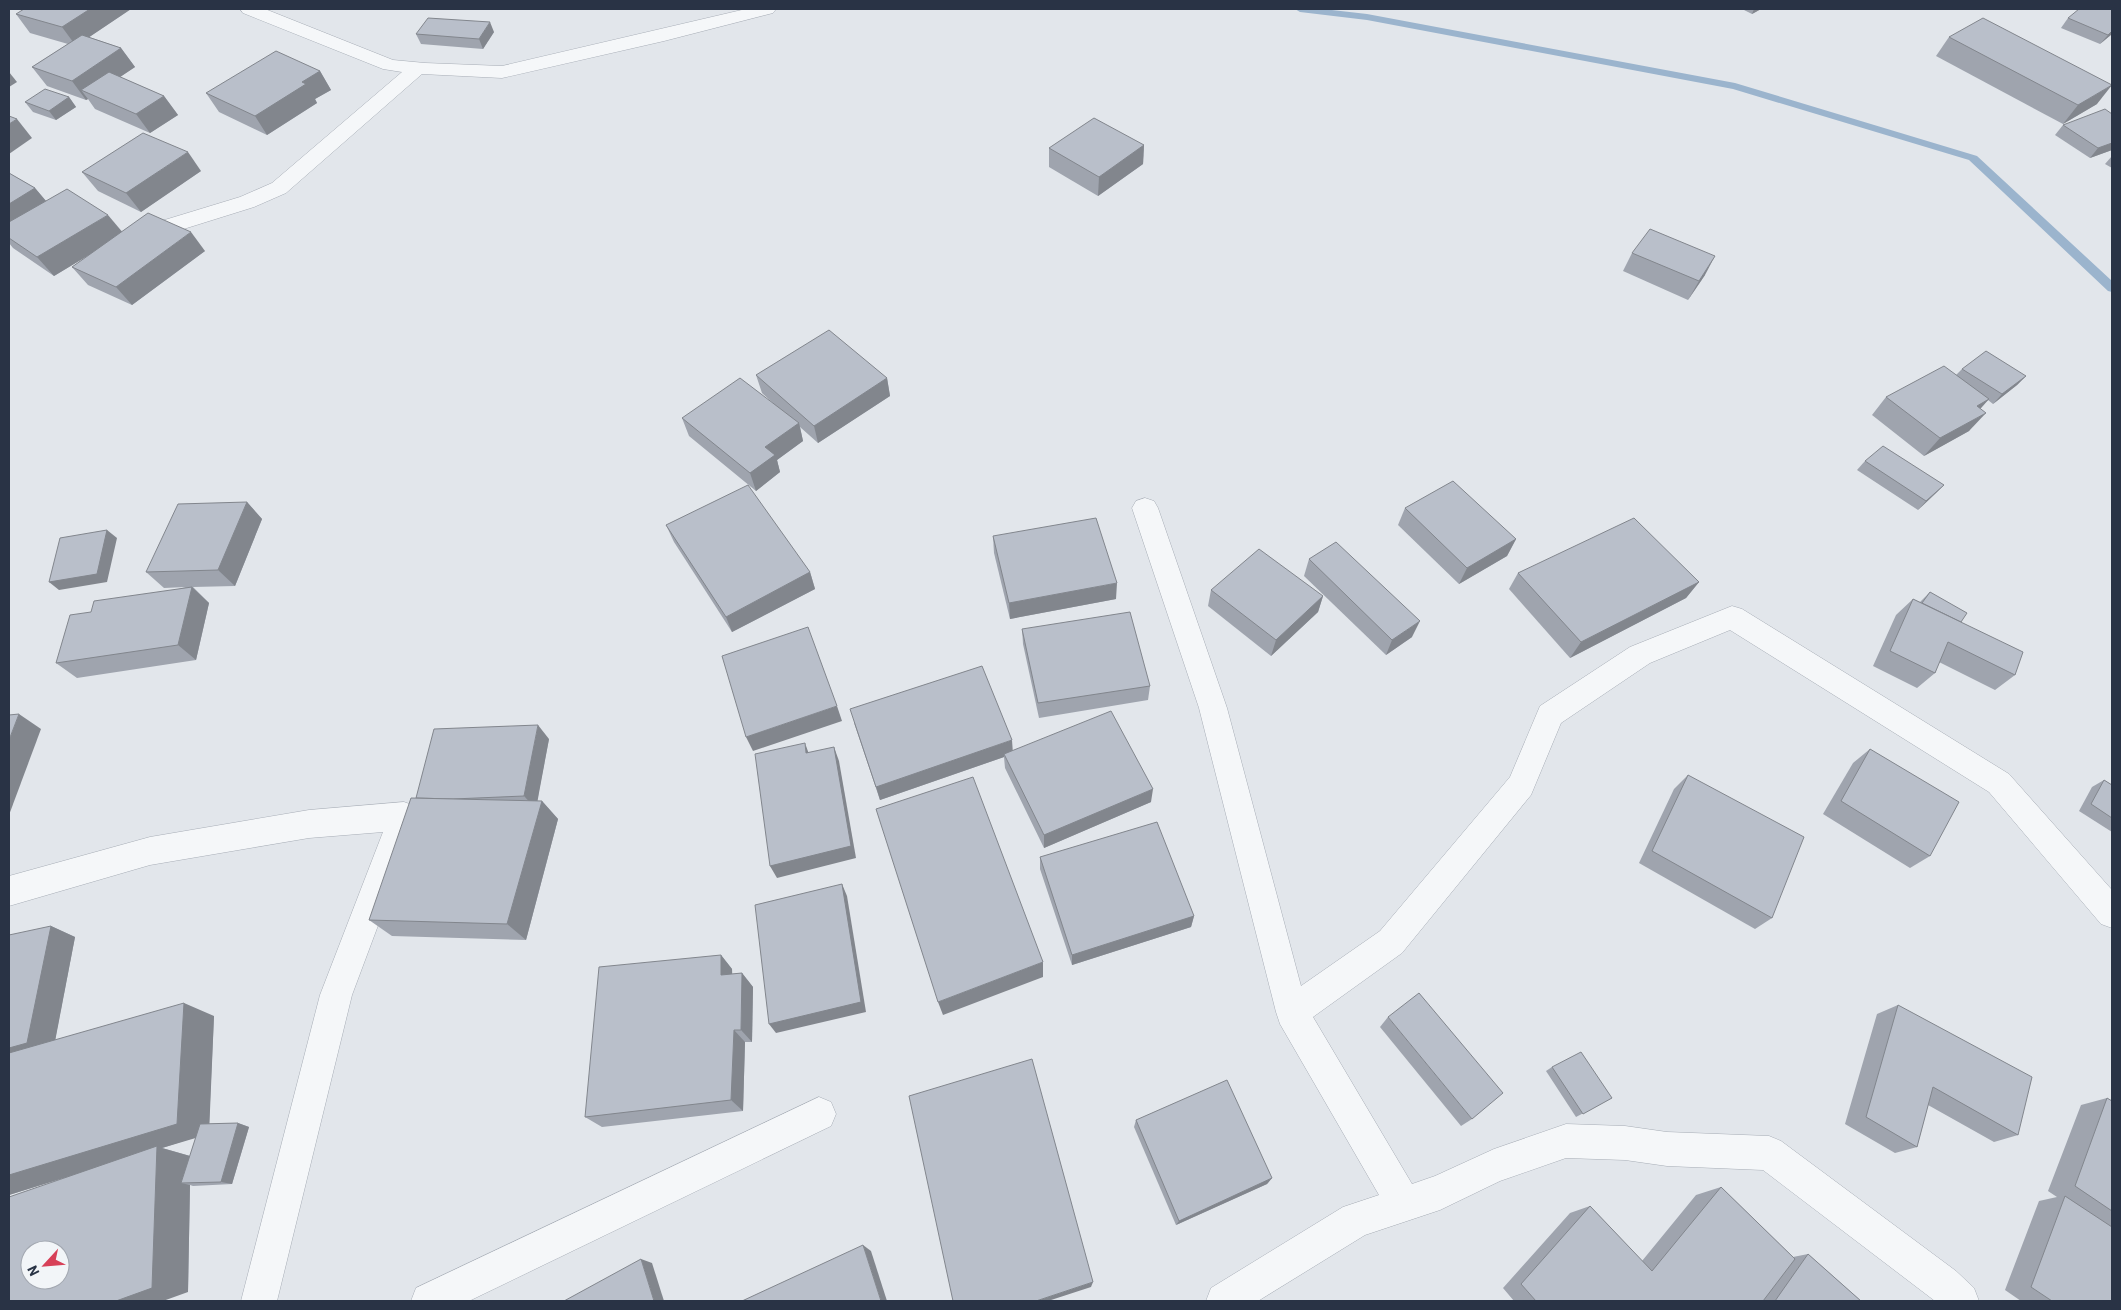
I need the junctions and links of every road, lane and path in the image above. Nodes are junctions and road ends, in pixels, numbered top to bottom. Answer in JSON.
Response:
{"nodes":[{"id":1,"x":249,"y":9,"type":"edge"},
{"id":2,"x":767,"y":9,"type":"edge"},
{"id":3,"x":417,"y":69,"type":"junction"},
{"id":4,"x":166,"y":226,"type":"edge"},
{"id":5,"x":1145,"y":508,"type":"dead end"},
{"id":6,"x":9,"y":891,"type":"edge"},
{"id":7,"x":2112,"y":913,"type":"edge"},
{"id":8,"x":1292,"y":1012,"type":"junction"},
{"id":9,"x":819,"y":1114,"type":"dead end"},
{"id":10,"x":1404,"y":1204,"type":"junction"},
{"id":11,"x":259,"y":1301,"type":"edge"},
{"id":12,"x":430,"y":1301,"type":"edge"},
{"id":13,"x":1224,"y":1301,"type":"edge"},
{"id":14,"x":1960,"y":1301,"type":"edge"}],
"edges":[{"from":1,"to":3,"type":"street"},
{"from":2,"to":3,"type":"street"},
{"from":3,"to":4,"type":"street"},
{"from":5,"to":8,"type":"street"},
{"from":6,"to":11,"type":"street"},
{"from":7,"to":8,"type":"street"},
{"from":8,"to":10,"type":"street"},
{"from":9,"to":12,"type":"street"},
{"from":10,"to":13,"type":"street"},
{"from":10,"to":14,"type":"street"}]}
